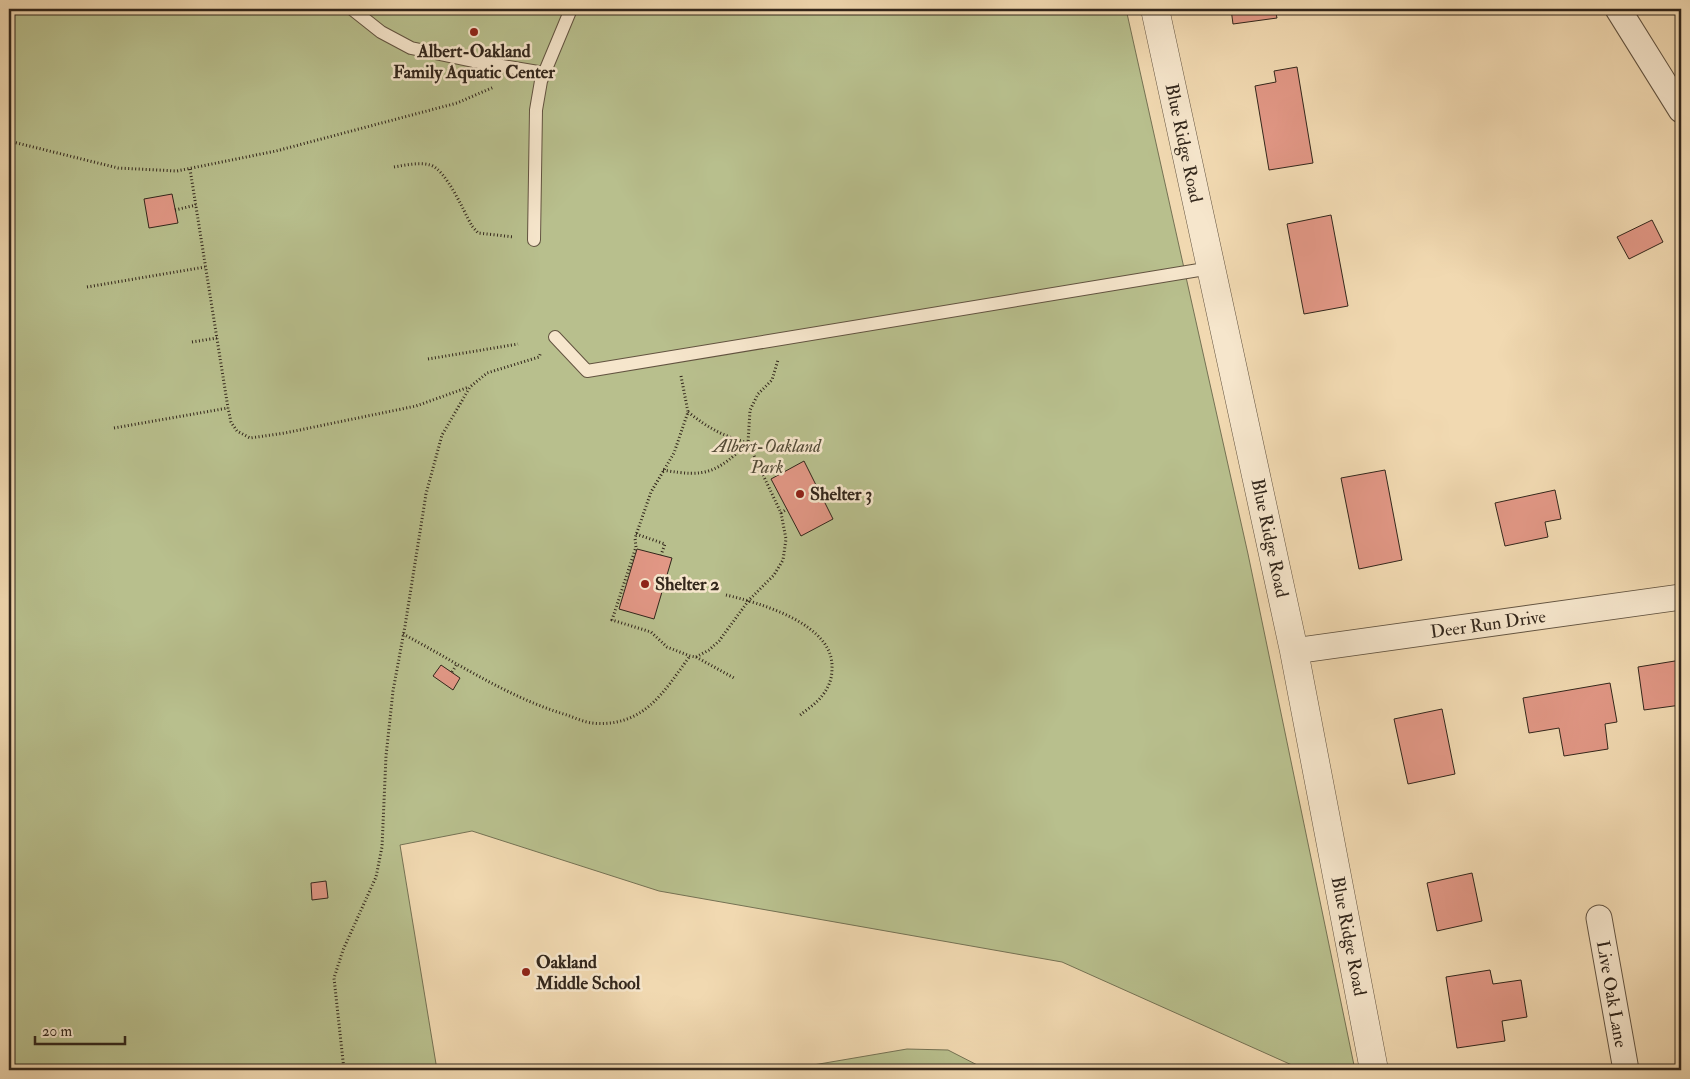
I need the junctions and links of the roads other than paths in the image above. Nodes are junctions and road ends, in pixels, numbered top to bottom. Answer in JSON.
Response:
{"nodes":[{"id":1,"x":352,"y":9,"type":"edge"},
{"id":2,"x":571,"y":9,"type":"edge"},
{"id":3,"x":1155,"y":9,"type":"edge"},
{"id":4,"x":1618,"y":9,"type":"edge"},
{"id":5,"x":542,"y":77,"type":"junction"},
{"id":6,"x":1681,"y":110,"type":"edge"},
{"id":7,"x":534,"y":240,"type":"road end"},
{"id":8,"x":1211,"y":268,"type":"junction"},
{"id":9,"x":556,"y":337,"type":"road end"},
{"id":10,"x":1681,"y":597,"type":"edge"},
{"id":11,"x":1294,"y":651,"type":"junction"},
{"id":12,"x":1599,"y":918,"type":"dead end"},
{"id":13,"x":1374,"y":1070,"type":"edge"},
{"id":14,"x":1626,"y":1070,"type":"edge"}],
"edges":[{"from":1,"to":5,"type":"lane"},
{"from":2,"to":5,"type":"lane"},
{"from":3,"to":8,"type":"street","name":"Blue Ridge Road"},
{"from":4,"to":6,"type":"street"},
{"from":5,"to":7,"type":"lane"},
{"from":8,"to":9,"type":"lane"},
{"from":8,"to":11,"type":"street","name":"Blue Ridge Road"},
{"from":10,"to":11,"type":"street","name":"Deer Run Drive"},
{"from":11,"to":13,"type":"street","name":"Blue Ridge Road"},
{"from":12,"to":14,"type":"street","name":"Live Oak Lane"}]}
